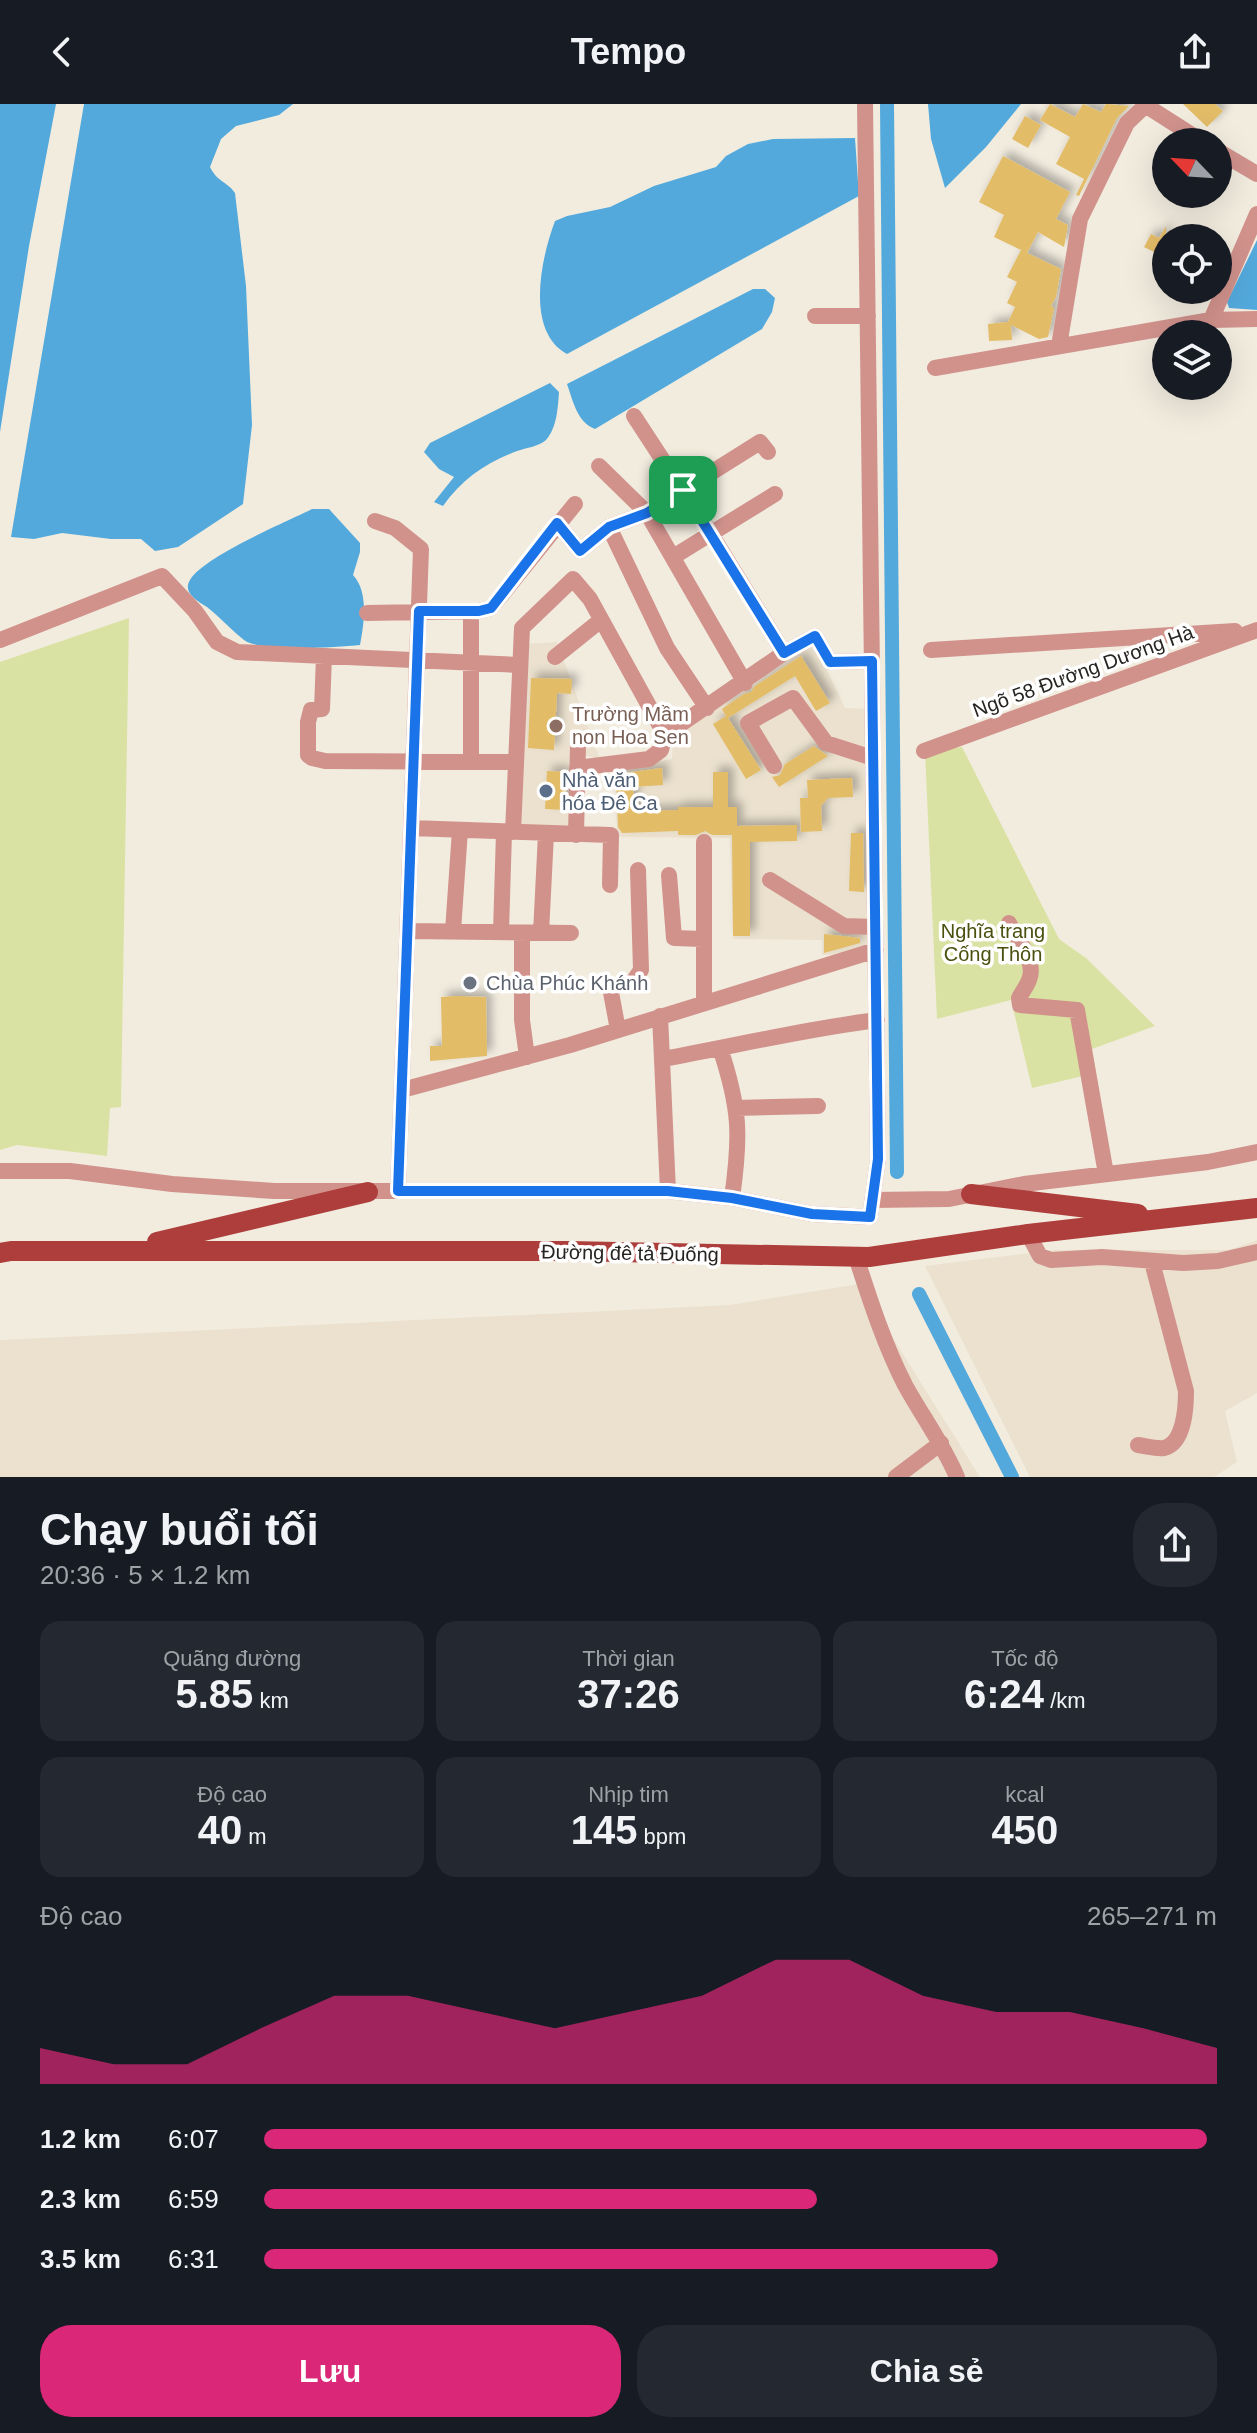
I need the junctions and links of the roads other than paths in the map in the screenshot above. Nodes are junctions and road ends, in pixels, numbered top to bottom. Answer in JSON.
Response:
{"nodes":[{"id":1,"x":865,"y":104,"type":"edge"},
{"id":2,"x":1146,"y":105,"type":"edge"},
{"id":3,"x":1181,"y":128,"type":"edge"},
{"id":4,"x":1232,"y":159,"type":"edge"},
{"id":5,"x":1257,"y":174,"type":"edge"},
{"id":6,"x":1257,"y":214,"type":"edge"},
{"id":7,"x":815,"y":316,"type":"dead end"},
{"id":8,"x":868,"y":316,"type":"junction"},
{"id":9,"x":1257,"y":319,"type":"edge"},
{"id":10,"x":1211,"y":320,"type":"joint"},
{"id":11,"x":1152,"y":330,"type":"edge"},
{"id":12,"x":1059,"y":346,"type":"junction"},
{"id":13,"x":935,"y":368,"type":"dead end"},
{"id":14,"x":634,"y":416,"type":"dead end"},
{"id":15,"x":768,"y":452,"type":"dead end"},
{"id":16,"x":599,"y":466,"type":"dead end"},
{"id":17,"x":683,"y":490,"type":"junction"},
{"id":18,"x":775,"y":494,"type":"dead end"},
{"id":19,"x":575,"y":504,"type":"dead end"},
{"id":20,"x":647,"y":513,"type":"junction"},
{"id":21,"x":375,"y":521,"type":"dead end"},
{"id":22,"x":557,"y":523,"type":"junction"},
{"id":23,"x":609,"y":527,"type":"junction"},
{"id":24,"x":711,"y":534,"type":"junction"},
{"id":25,"x":673,"y":557,"type":"junction"},
{"id":26,"x":419,"y":611,"type":"junction"},
{"id":27,"x":471,"y":612,"type":"junction"},
{"id":28,"x":367,"y":613,"type":"dead end"},
{"id":29,"x":601,"y":620,"type":"junction"},
{"id":30,"x":1255,"y":630,"type":"edge"},
{"id":31,"x":0,"y":640,"type":"edge"},
{"id":32,"x":931,"y":650,"type":"dead end"},
{"id":33,"x":784,"y":653,"type":"junction"},
{"id":34,"x":324,"y":656,"type":"junction"},
{"id":35,"x":555,"y":657,"type":"dead end"},
{"id":36,"x":417,"y":661,"type":"junction"},
{"id":37,"x":872,"y":661,"type":"junction"},
{"id":38,"x":473,"y":662,"type":"junction"},
{"id":39,"x":520,"y":665,"type":"junction"},
{"id":40,"x":745,"y":683,"type":"junction"},
{"id":41,"x":707,"y":708,"type":"junction"},
{"id":42,"x":665,"y":735,"type":"junction"},
{"id":43,"x":578,"y":746,"type":"dead end"},
{"id":44,"x":924,"y":751,"type":"dead end"},
{"id":45,"x":873,"y":758,"type":"junction"},
{"id":46,"x":416,"y":761,"type":"junction"},
{"id":47,"x":471,"y":761,"type":"junction"},
{"id":48,"x":516,"y":762,"type":"junction"},
{"id":49,"x":774,"y":766,"type":"dead end"},
{"id":50,"x":577,"y":768,"type":"junction"},
{"id":51,"x":411,"y":828,"type":"junction"},
{"id":52,"x":460,"y":830,"type":"junction"},
{"id":53,"x":508,"y":832,"type":"junction"},
{"id":54,"x":546,"y":834,"type":"junction"},
{"id":55,"x":576,"y":835,"type":"junction"},
{"id":56,"x":704,"y":842,"type":"dead end"},
{"id":57,"x":638,"y":870,"type":"dead end"},
{"id":58,"x":669,"y":875,"type":"dead end"},
{"id":59,"x":770,"y":880,"type":"dead end"},
{"id":60,"x":610,"y":885,"type":"dead end"},
{"id":61,"x":1009,"y":923,"type":"dead end"},
{"id":62,"x":875,"y":927,"type":"junction"},
{"id":63,"x":408,"y":931,"type":"junction"},
{"id":64,"x":453,"y":931,"type":"junction"},
{"id":65,"x":501,"y":932,"type":"junction"},
{"id":66,"x":522,"y":933,"type":"junction"},
{"id":67,"x":541,"y":933,"type":"junction"},
{"id":68,"x":571,"y":933,"type":"dead end"},
{"id":69,"x":703,"y":939,"type":"junction"},
{"id":70,"x":876,"y":950,"type":"junction"},
{"id":71,"x":704,"y":1003,"type":"junction"},
{"id":72,"x":660,"y":1016,"type":"junction"},
{"id":73,"x":877,"y":1020,"type":"junction"},
{"id":74,"x":618,"y":1030,"type":"junction"},
{"id":75,"x":720,"y":1048,"type":"junction"},
{"id":76,"x":527,"y":1057,"type":"junction"},
{"id":77,"x":663,"y":1059,"type":"junction"},
{"id":78,"x":402,"y":1090,"type":"junction"},
{"id":79,"x":818,"y":1106,"type":"dead end"},
{"id":80,"x":736,"y":1108,"type":"junction"},
{"id":81,"x":1257,"y":1152,"type":"edge"},
{"id":82,"x":0,"y":1171,"type":"edge"},
{"id":83,"x":1106,"y":1174,"type":"junction"},
{"id":84,"x":398,"y":1191,"type":"junction"},
{"id":85,"x":668,"y":1191,"type":"junction"},
{"id":86,"x":368,"y":1192,"type":"junction"},
{"id":87,"x":971,"y":1194,"type":"junction"},
{"id":88,"x":732,"y":1198,"type":"junction"},
{"id":89,"x":872,"y":1200,"type":"junction"},
{"id":90,"x":1257,"y":1208,"type":"edge"},
{"id":91,"x":1174,"y":1218,"type":"junction"},
{"id":92,"x":1028,"y":1234,"type":"junction"},
{"id":93,"x":122,"y":1251,"type":"junction"},
{"id":94,"x":1257,"y":1252,"type":"edge"},
{"id":95,"x":0,"y":1253,"type":"edge"},
{"id":96,"x":856,"y":1257,"type":"junction"},
{"id":97,"x":1152,"y":1262,"type":"junction"},
{"id":98,"x":941,"y":1443,"type":"junction"},
{"id":99,"x":1138,"y":1445,"type":"dead end"},
{"id":100,"x":896,"y":1477,"type":"edge"},
{"id":101,"x":957,"y":1477,"type":"edge"}],
"edges":[{"from":1,"to":8,"type":"street"},
{"from":2,"to":3,"type":"street"},
{"from":2,"to":12,"type":"street"},
{"from":4,"to":5,"type":"street"},
{"from":6,"to":10,"type":"street"},
{"from":7,"to":8,"type":"street"},
{"from":8,"to":37,"type":"street"},
{"from":9,"to":10,"type":"street"},
{"from":11,"to":12,"type":"street"},
{"from":12,"to":13,"type":"street"},
{"from":14,"to":17,"type":"street"},
{"from":15,"to":17,"type":"street"},
{"from":16,"to":20,"type":"street"},
{"from":17,"to":20,"type":"street"},
{"from":17,"to":24,"type":"street"},
{"from":18,"to":24,"type":"street"},
{"from":19,"to":22,"type":"street"},
{"from":20,"to":23,"type":"street"},
{"from":20,"to":25,"type":"street"},
{"from":21,"to":26,"type":"street"},
{"from":22,"to":23,"type":"street"},
{"from":22,"to":27,"type":"street"},
{"from":23,"to":41,"type":"street"},
{"from":24,"to":25,"type":"street"},
{"from":24,"to":33,"type":"street"},
{"from":25,"to":40,"type":"street"},
{"from":26,"to":27,"type":"street"},
{"from":26,"to":28,"type":"street"},
{"from":26,"to":36,"type":"street"},
{"from":27,"to":38,"type":"street"},
{"from":29,"to":35,"type":"street"},
{"from":29,"to":39,"type":"street"},
{"from":29,"to":42,"type":"street"},
{"from":30,"to":32,"type":"street"},
{"from":30,"to":44,"type":"street","name":"Ngõ 58 Đường Dương Hà"},
{"from":31,"to":34,"type":"street"},
{"from":33,"to":37,"type":"street"},
{"from":33,"to":40,"type":"street"},
{"from":34,"to":36,"type":"street"},
{"from":34,"to":46,"type":"street"},
{"from":36,"to":38,"type":"street"},
{"from":36,"to":46,"type":"street"},
{"from":37,"to":45,"type":"street"},
{"from":38,"to":39,"type":"street"},
{"from":38,"to":47,"type":"street"},
{"from":39,"to":48,"type":"street"},
{"from":40,"to":41,"type":"street"},
{"from":41,"to":42,"type":"street"},
{"from":42,"to":50,"type":"street"},
{"from":43,"to":50,"type":"street"},
{"from":45,"to":49,"type":"street"},
{"from":45,"to":62,"type":"street"},
{"from":46,"to":47,"type":"street"},
{"from":46,"to":51,"type":"street"},
{"from":47,"to":48,"type":"street"},
{"from":48,"to":53,"type":"street"},
{"from":50,"to":55,"type":"street"},
{"from":51,"to":52,"type":"street"},
{"from":51,"to":63,"type":"street"},
{"from":52,"to":53,"type":"street"},
{"from":52,"to":64,"type":"street"},
{"from":53,"to":54,"type":"street"},
{"from":53,"to":65,"type":"street"},
{"from":54,"to":55,"type":"street"},
{"from":54,"to":67,"type":"street"},
{"from":55,"to":60,"type":"street"},
{"from":56,"to":69,"type":"street"},
{"from":57,"to":74,"type":"street"},
{"from":58,"to":69,"type":"street"},
{"from":59,"to":62,"type":"street"},
{"from":61,"to":83,"type":"street"},
{"from":62,"to":70,"type":"street"},
{"from":63,"to":64,"type":"street"},
{"from":63,"to":78,"type":"street"},
{"from":64,"to":65,"type":"street"},
{"from":65,"to":66,"type":"street"},
{"from":66,"to":67,"type":"street"},
{"from":66,"to":76,"type":"street"},
{"from":67,"to":68,"type":"street"},
{"from":69,"to":71,"type":"street"},
{"from":70,"to":71,"type":"street"},
{"from":70,"to":73,"type":"street"},
{"from":71,"to":72,"type":"street"},
{"from":72,"to":74,"type":"street"},
{"from":72,"to":77,"type":"street"},
{"from":73,"to":75,"type":"street"},
{"from":73,"to":89,"type":"street"},
{"from":74,"to":76,"type":"street"},
{"from":75,"to":77,"type":"street"},
{"from":75,"to":80,"type":"street"},
{"from":76,"to":78,"type":"street"},
{"from":77,"to":85,"type":"street"},
{"from":78,"to":84,"type":"street"},
{"from":79,"to":80,"type":"street"},
{"from":80,"to":88,"type":"street"},
{"from":81,"to":83,"type":"street"},
{"from":82,"to":86,"type":"street"},
{"from":83,"to":87,"type":"street"},
{"from":84,"to":85,"type":"street"},
{"from":84,"to":86,"type":"street"},
{"from":85,"to":88,"type":"street"},
{"from":86,"to":93,"type":"main road"},
{"from":87,"to":89,"type":"street"},
{"from":87,"to":91,"type":"main road"},
{"from":88,"to":89,"type":"street"},
{"from":90,"to":91,"type":"main road","name":"Đường đê tả Đuống"},
{"from":91,"to":92,"type":"main road","name":"Đường đê tả Đuống"},
{"from":92,"to":96,"type":"main road","name":"Đường đê tả Đuống"},
{"from":92,"to":97,"type":"street"},
{"from":93,"to":95,"type":"main road","name":"Đường đê tả Đuống"},
{"from":93,"to":96,"type":"main road","name":"Đường đê tả Đuống"},
{"from":94,"to":97,"type":"street"},
{"from":96,"to":98,"type":"street"},
{"from":97,"to":99,"type":"street"},
{"from":98,"to":100,"type":"street"},
{"from":98,"to":101,"type":"street"}]}
